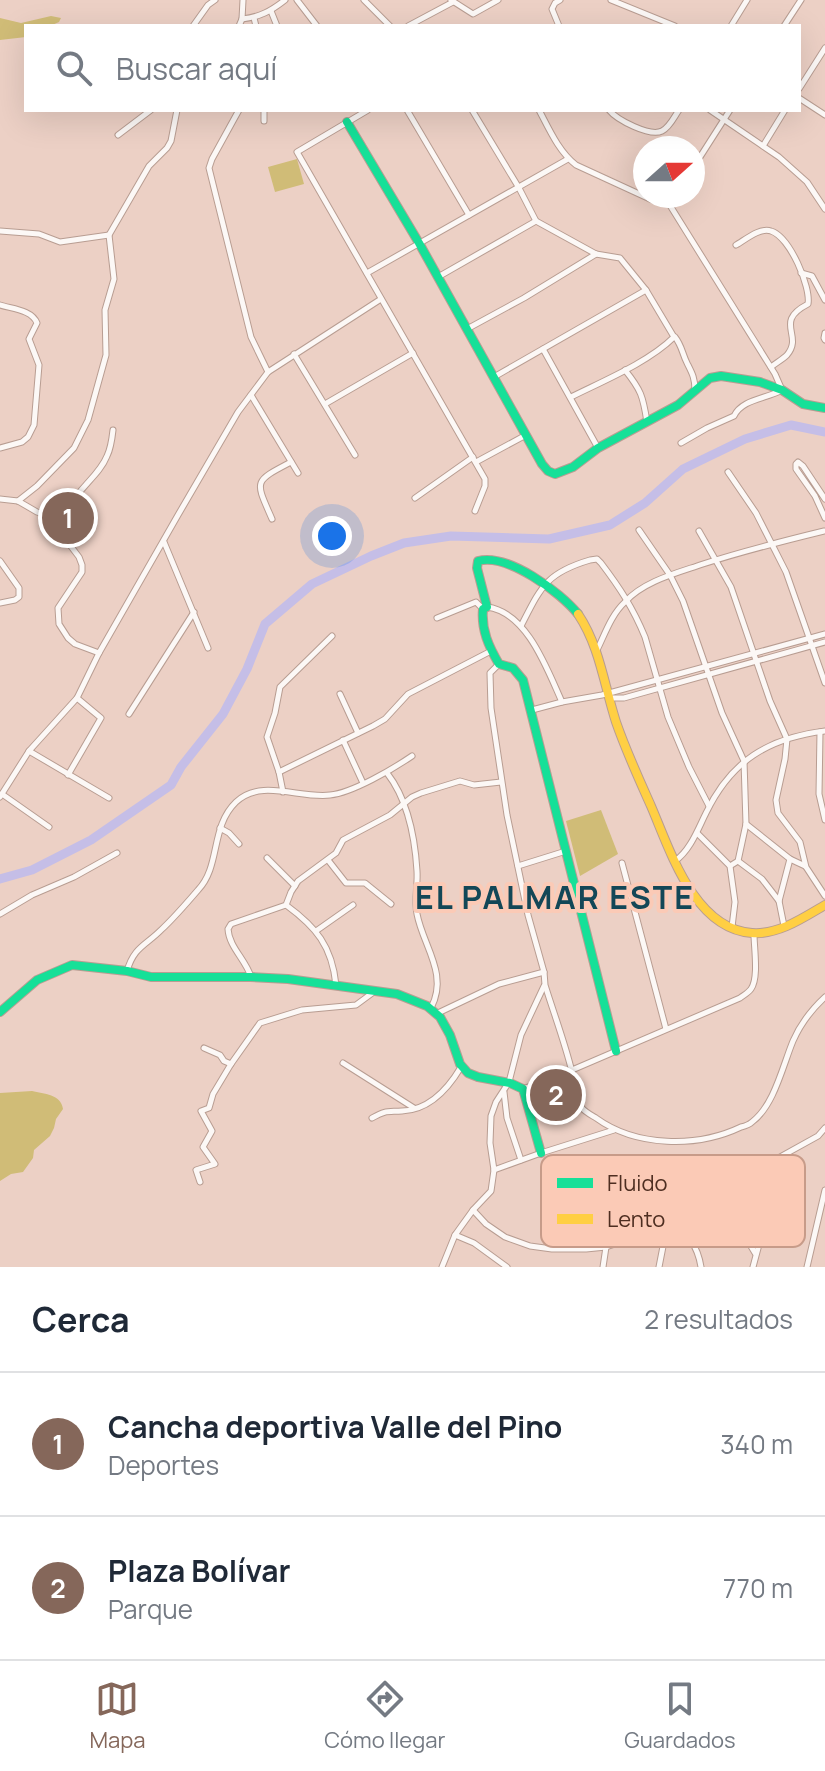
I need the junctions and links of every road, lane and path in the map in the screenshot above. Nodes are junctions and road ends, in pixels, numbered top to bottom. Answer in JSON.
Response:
{"nodes":[{"id":1,"x":215,"y":0,"type":"edge"},
{"id":2,"x":243,"y":0,"type":"edge"},
{"id":3,"x":285,"y":0,"type":"edge"},
{"id":4,"x":297,"y":0,"type":"edge"},
{"id":5,"x":364,"y":0,"type":"edge"},
{"id":6,"x":498,"y":0,"type":"edge"},
{"id":7,"x":560,"y":0,"type":"edge"},
{"id":8,"x":611,"y":0,"type":"edge"},
{"id":9,"x":633,"y":0,"type":"edge"},
{"id":10,"x":747,"y":0,"type":"edge"},
{"id":11,"x":801,"y":0,"type":"edge"},
{"id":12,"x":452,"y":1,"type":"edge"},
{"id":13,"x":630,"y":8,"type":"junction"},
{"id":14,"x":271,"y":11,"type":"junction"},
{"id":15,"x":254,"y":18,"type":"junction"},
{"id":16,"x":242,"y":19,"type":"junction"},
{"id":17,"x":194,"y":24,"type":"edge"},
{"id":18,"x":240,"y":24,"type":"edge"},
{"id":19,"x":256,"y":24,"type":"edge"},
{"id":20,"x":276,"y":24,"type":"edge"},
{"id":21,"x":315,"y":24,"type":"edge"},
{"id":22,"x":388,"y":24,"type":"edge"},
{"id":23,"x":412,"y":24,"type":"edge"},
{"id":24,"x":558,"y":24,"type":"edge"},
{"id":25,"x":670,"y":24,"type":"edge"},
{"id":26,"x":732,"y":24,"type":"edge"},
{"id":27,"x":785,"y":24,"type":"edge"},
{"id":28,"x":825,"y":48,"type":"edge"},
{"id":29,"x":801,"y":86,"type":"edge"},
{"id":30,"x":801,"y":99,"type":"edge"},
{"id":31,"x":148,"y":112,"type":"edge"},
{"id":32,"x":177,"y":112,"type":"edge"},
{"id":33,"x":238,"y":112,"type":"edge"},
{"id":34,"x":264,"y":112,"type":"edge"},
{"id":35,"x":364,"y":112,"type":"edge"},
{"id":36,"x":408,"y":112,"type":"edge"},
{"id":37,"x":473,"y":112,"type":"edge"},
{"id":38,"x":540,"y":112,"type":"edge"},
{"id":39,"x":611,"y":112,"type":"edge"},
{"id":40,"x":678,"y":112,"type":"edge"},
{"id":41,"x":713,"y":112,"type":"edge"},
{"id":42,"x":729,"y":112,"type":"edge"},
{"id":43,"x":784,"y":112,"type":"edge"},
{"id":44,"x":825,"y":115,"type":"edge"},
{"id":45,"x":725,"y":119,"type":"junction"},
{"id":46,"x":264,"y":121,"type":"dead end"},
{"id":47,"x":347,"y":122,"type":"junction"},
{"id":48,"x":118,"y":135,"type":"dead end"},
{"id":49,"x":763,"y":146,"type":"junction"},
{"id":50,"x":705,"y":150,"type":"edge"},
{"id":51,"x":568,"y":159,"type":"junction"},
{"id":52,"x":519,"y":188,"type":"junction"},
{"id":53,"x":633,"y":191,"type":"edge"},
{"id":54,"x":675,"y":208,"type":"edge"},
{"id":55,"x":825,"y":209,"type":"edge"},
{"id":56,"x":469,"y":215,"type":"junction"},
{"id":57,"x":536,"y":221,"type":"junction"},
{"id":58,"x":0,"y":231,"type":"edge"},
{"id":59,"x":109,"y":235,"type":"junction"},
{"id":60,"x":419,"y":243,"type":"junction"},
{"id":61,"x":736,"y":245,"type":"dead end"},
{"id":62,"x":596,"y":254,"type":"junction"},
{"id":63,"x":367,"y":273,"type":"junction"},
{"id":64,"x":801,"y":273,"type":"junction"},
{"id":65,"x":438,"y":277,"type":"junction"},
{"id":66,"x":646,"y":290,"type":"junction"},
{"id":67,"x":381,"y":299,"type":"junction"},
{"id":68,"x":825,"y":300,"type":"edge"},
{"id":69,"x":0,"y":305,"type":"edge"},
{"id":70,"x":467,"y":329,"type":"junction"},
{"id":71,"x":825,"y":333,"type":"edge"},
{"id":72,"x":674,"y":337,"type":"junction"},
{"id":73,"x":825,"y":340,"type":"edge"},
{"id":74,"x":543,"y":349,"type":"junction"},
{"id":75,"x":413,"y":353,"type":"junction"},
{"id":76,"x":294,"y":354,"type":"junction"},
{"id":77,"x":771,"y":367,"type":"junction"},
{"id":78,"x":625,"y":370,"type":"junction"},
{"id":79,"x":268,"y":372,"type":"junction"},
{"id":80,"x":494,"y":377,"type":"junction"},
{"id":81,"x":782,"y":390,"type":"junction"},
{"id":82,"x":695,"y":391,"type":"junction"},
{"id":83,"x":251,"y":395,"type":"junction"},
{"id":84,"x":571,"y":397,"type":"junction"},
{"id":85,"x":325,"y":404,"type":"junction"},
{"id":86,"x":825,"y":408,"type":"edge"},
{"id":87,"x":647,"y":422,"type":"junction"},
{"id":88,"x":113,"y":430,"type":"dead end"},
{"id":89,"x":526,"y":435,"type":"junction"},
{"id":90,"x":681,"y":443,"type":"dead end"},
{"id":91,"x":0,"y":448,"type":"edge"},
{"id":92,"x":598,"y":448,"type":"junction"},
{"id":93,"x":355,"y":455,"type":"dead end"},
{"id":94,"x":474,"y":459,"type":"junction"},
{"id":95,"x":291,"y":462,"type":"junction"},
{"id":96,"x":728,"y":472,"type":"dead end"},
{"id":97,"x":298,"y":473,"type":"dead end"},
{"id":98,"x":415,"y":498,"type":"dead end"},
{"id":99,"x":0,"y":499,"type":"edge"},
{"id":100,"x":825,"y":499,"type":"edge"},
{"id":101,"x":18,"y":501,"type":"junction"},
{"id":102,"x":475,"y":511,"type":"dead end"},
{"id":103,"x":47,"y":515,"type":"junction"},
{"id":104,"x":272,"y":519,"type":"dead end"},
{"id":105,"x":825,"y":521,"type":"edge"},
{"id":106,"x":639,"y":530,"type":"dead end"},
{"id":107,"x":699,"y":531,"type":"dead end"},
{"id":108,"x":824,"y":532,"type":"edge"},
{"id":109,"x":164,"y":542,"type":"junction"},
{"id":110,"x":772,"y":544,"type":"junction"},
{"id":111,"x":717,"y":560,"type":"junction"},
{"id":112,"x":0,"y":561,"type":"edge"},
{"id":113,"x":670,"y":575,"type":"junction"},
{"id":114,"x":545,"y":582,"type":"junction"},
{"id":115,"x":627,"y":598,"type":"junction"},
{"id":116,"x":0,"y":603,"type":"edge"},
{"id":117,"x":485,"y":608,"type":"junction"},
{"id":118,"x":194,"y":612,"type":"junction"},
{"id":119,"x":437,"y":618,"type":"dead end"},
{"id":120,"x":521,"y":626,"type":"junction"},
{"id":121,"x":825,"y":634,"type":"edge"},
{"id":122,"x":332,"y":636,"type":"dead end"},
{"id":123,"x":809,"y":638,"type":"junction"},
{"id":124,"x":825,"y":642,"type":"edge"},
{"id":125,"x":811,"y":646,"type":"junction"},
{"id":126,"x":208,"y":648,"type":"dead end"},
{"id":127,"x":597,"y":650,"type":"junction"},
{"id":128,"x":491,"y":651,"type":"junction"},
{"id":129,"x":99,"y":653,"type":"junction"},
{"id":130,"x":754,"y":653,"type":"junction"},
{"id":131,"x":757,"y":661,"type":"junction"},
{"id":132,"x":499,"y":664,"type":"junction"},
{"id":133,"x":706,"y":667,"type":"junction"},
{"id":134,"x":708,"y":675,"type":"junction"},
{"id":135,"x":657,"y":680,"type":"junction"},
{"id":136,"x":825,"y":683,"type":"edge"},
{"id":137,"x":659,"y":689,"type":"junction"},
{"id":138,"x":340,"y":694,"type":"dead end"},
{"id":139,"x":606,"y":695,"type":"junction"},
{"id":140,"x":77,"y":698,"type":"junction"},
{"id":141,"x":562,"y":702,"type":"junction"},
{"id":142,"x":532,"y":710,"type":"junction"},
{"id":143,"x":129,"y":714,"type":"dead end"},
{"id":144,"x":823,"y":732,"type":"edge"},
{"id":145,"x":358,"y":733,"type":"junction"},
{"id":146,"x":787,"y":739,"type":"junction"},
{"id":147,"x":343,"y":740,"type":"junction"},
{"id":148,"x":29,"y":751,"type":"junction"},
{"id":149,"x":412,"y":756,"type":"dead end"},
{"id":150,"x":744,"y":761,"type":"junction"},
{"id":151,"x":279,"y":772,"type":"junction"},
{"id":152,"x":387,"y":773,"type":"junction"},
{"id":153,"x":68,"y":775,"type":"junction"},
{"id":154,"x":501,"y":782,"type":"junction"},
{"id":155,"x":363,"y":783,"type":"junction"},
{"id":156,"x":283,"y":792,"type":"junction"},
{"id":157,"x":1,"y":796,"type":"edge"},
{"id":158,"x":109,"y":798,"type":"dead end"},
{"id":159,"x":404,"y":805,"type":"junction"},
{"id":160,"x":709,"y":806,"type":"junction"},
{"id":161,"x":825,"y":820,"type":"edge"},
{"id":162,"x":746,"y":824,"type":"junction"},
{"id":163,"x":49,"y":827,"type":"dead end"},
{"id":164,"x":220,"y":828,"type":"junction"},
{"id":165,"x":697,"y":833,"type":"junction"},
{"id":166,"x":239,"y":844,"type":"dead end"},
{"id":167,"x":566,"y":851,"type":"junction"},
{"id":168,"x":117,"y":853,"type":"dead end"},
{"id":169,"x":267,"y":858,"type":"dead end"},
{"id":170,"x":790,"y":859,"type":"junction"},
{"id":171,"x":328,"y":860,"type":"junction"},
{"id":172,"x":675,"y":861,"type":"junction"},
{"id":173,"x":738,"y":861,"type":"junction"},
{"id":174,"x":622,"y":863,"type":"dead end"},
{"id":175,"x":518,"y":866,"type":"junction"},
{"id":176,"x":730,"y":866,"type":"junction"},
{"id":177,"x":806,"y":867,"type":"junction"},
{"id":178,"x":295,"y":886,"type":"junction"},
{"id":179,"x":825,"y":896,"type":"edge"},
{"id":180,"x":779,"y":901,"type":"junction"},
{"id":181,"x":391,"y":904,"type":"dead end"},
{"id":182,"x":286,"y":905,"type":"junction"},
{"id":183,"x":353,"y":905,"type":"dead end"},
{"id":184,"x":825,"y":905,"type":"edge"},
{"id":185,"x":0,"y":914,"type":"edge"},
{"id":186,"x":784,"y":926,"type":"junction"},
{"id":187,"x":732,"y":927,"type":"junction"},
{"id":188,"x":316,"y":931,"type":"junction"},
{"id":189,"x":754,"y":934,"type":"junction"},
{"id":190,"x":127,"y":971,"type":"junction"},
{"id":191,"x":544,"y":972,"type":"junction"},
{"id":192,"x":251,"y":977,"type":"junction"},
{"id":193,"x":336,"y":985,"type":"junction"},
{"id":194,"x":545,"y":985,"type":"junction"},
{"id":195,"x":376,"y":990,"type":"junction"},
{"id":196,"x":825,"y":997,"type":"edge"},
{"id":197,"x":435,"y":1010,"type":"junction"},
{"id":198,"x":0,"y":1012,"type":"edge"},
{"id":199,"x":666,"y":1029,"type":"junction"},
{"id":200,"x":204,"y":1048,"type":"dead end"},
{"id":201,"x":616,"y":1051,"type":"junction"},
{"id":202,"x":343,"y":1063,"type":"dead end"},
{"id":203,"x":231,"y":1064,"type":"junction"},
{"id":204,"x":461,"y":1067,"type":"junction"},
{"id":205,"x":572,"y":1070,"type":"junction"},
{"id":206,"x":509,"y":1082,"type":"junction"},
{"id":207,"x":523,"y":1089,"type":"junction"},
{"id":208,"x":504,"y":1092,"type":"junction"},
{"id":209,"x":415,"y":1108,"type":"junction"},
{"id":210,"x":372,"y":1118,"type":"dead end"},
{"id":211,"x":825,"y":1128,"type":"edge"},
{"id":212,"x":614,"y":1130,"type":"junction"},
{"id":213,"x":822,"y":1137,"type":"edge"},
{"id":214,"x":541,"y":1153,"type":"junction"},
{"id":215,"x":788,"y":1155,"type":"edge"},
{"id":216,"x":521,"y":1160,"type":"junction"},
{"id":217,"x":494,"y":1170,"type":"junction"},
{"id":218,"x":200,"y":1182,"type":"dead end"},
{"id":219,"x":825,"y":1190,"type":"edge"},
{"id":220,"x":824,"y":1200,"type":"edge"},
{"id":221,"x":473,"y":1210,"type":"junction"},
{"id":222,"x":455,"y":1235,"type":"junction"},
{"id":223,"x":606,"y":1247,"type":"joint"},
{"id":224,"x":663,"y":1247,"type":"edge"},
{"id":225,"x":695,"y":1247,"type":"edge"},
{"id":226,"x":752,"y":1247,"type":"edge"},
{"id":227,"x":758,"y":1247,"type":"edge"},
{"id":228,"x":756,"y":1254,"type":"junction"},
{"id":229,"x":442,"y":1267,"type":"edge"},
{"id":230,"x":507,"y":1267,"type":"edge"},
{"id":231,"x":603,"y":1267,"type":"edge"},
{"id":232,"x":659,"y":1267,"type":"edge"},
{"id":233,"x":701,"y":1267,"type":"edge"},
{"id":234,"x":753,"y":1267,"type":"edge"},
{"id":235,"x":807,"y":1267,"type":"edge"}],
"edges":[{"from":1,"to":17,"type":"street"},
{"from":2,"to":16,"type":"street"},
{"from":3,"to":14,"type":"street"},
{"from":4,"to":21,"type":"street"},
{"from":5,"to":22,"type":"street"},
{"from":6,"to":12,"type":"street"},
{"from":7,"to":24,"type":"street"},
{"from":8,"to":13,"type":"street"},
{"from":9,"to":13,"type":"street"},
{"from":10,"to":26,"type":"street"},
{"from":11,"to":27,"type":"street"},
{"from":12,"to":23,"type":"street"},
{"from":13,"to":25,"type":"street"},
{"from":14,"to":15,"type":"street"},
{"from":14,"to":20,"type":"street"},
{"from":15,"to":16,"type":"street"},
{"from":15,"to":19,"type":"street"},
{"from":16,"to":18,"type":"street"},
{"from":28,"to":29,"type":"street"},
{"from":30,"to":44,"type":"street"},
{"from":31,"to":48,"type":"street"},
{"from":32,"to":59,"type":"street"},
{"from":33,"to":79,"type":"street"},
{"from":34,"to":46,"type":"street"},
{"from":35,"to":47,"type":"street"},
{"from":36,"to":56,"type":"street"},
{"from":37,"to":52,"type":"street"},
{"from":38,"to":51,"type":"street"},
{"from":39,"to":40,"type":"street"},
{"from":41,"to":45,"type":"street"},
{"from":42,"to":45,"type":"street"},
{"from":43,"to":49,"type":"street"},
{"from":45,"to":49,"type":"street"},
{"from":45,"to":50,"type":"street"},
{"from":47,"to":60,"type":"street"},
{"from":47,"to":63,"type":"street"},
{"from":49,"to":55,"type":"street"},
{"from":51,"to":52,"type":"street"},
{"from":51,"to":53,"type":"street"},
{"from":52,"to":56,"type":"street"},
{"from":52,"to":57,"type":"street"},
{"from":54,"to":77,"type":"street"},
{"from":56,"to":60,"type":"street"},
{"from":57,"to":62,"type":"street"},
{"from":57,"to":65,"type":"street"},
{"from":58,"to":59,"type":"street"},
{"from":59,"to":101,"type":"street"},
{"from":60,"to":63,"type":"street"},
{"from":60,"to":65,"type":"street"},
{"from":61,"to":64,"type":"street"},
{"from":62,"to":66,"type":"street"},
{"from":62,"to":70,"type":"street"},
{"from":63,"to":67,"type":"street"},
{"from":64,"to":68,"type":"street"},
{"from":64,"to":77,"type":"street"},
{"from":65,"to":70,"type":"street"},
{"from":66,"to":72,"type":"street"},
{"from":66,"to":74,"type":"street"},
{"from":67,"to":75,"type":"street"},
{"from":67,"to":76,"type":"street"},
{"from":69,"to":91,"type":"street"},
{"from":70,"to":80,"type":"street"},
{"from":71,"to":73,"type":"street"},
{"from":72,"to":78,"type":"street"},
{"from":72,"to":82,"type":"street"},
{"from":74,"to":80,"type":"street"},
{"from":74,"to":84,"type":"street"},
{"from":75,"to":85,"type":"street"},
{"from":75,"to":94,"type":"street"},
{"from":76,"to":79,"type":"street"},
{"from":76,"to":85,"type":"street"},
{"from":77,"to":81,"type":"street"},
{"from":78,"to":84,"type":"street"},
{"from":78,"to":87,"type":"street"},
{"from":79,"to":83,"type":"street"},
{"from":80,"to":89,"type":"street"},
{"from":81,"to":82,"type":"street"},
{"from":81,"to":86,"type":"street"},
{"from":81,"to":90,"type":"street"},
{"from":82,"to":87,"type":"street"},
{"from":83,"to":95,"type":"street"},
{"from":83,"to":109,"type":"street"},
{"from":84,"to":92,"type":"street"},
{"from":85,"to":93,"type":"street"},
{"from":87,"to":92,"type":"street"},
{"from":88,"to":103,"type":"street"},
{"from":89,"to":92,"type":"street"},
{"from":89,"to":94,"type":"street"},
{"from":94,"to":98,"type":"street"},
{"from":94,"to":102,"type":"street"},
{"from":95,"to":97,"type":"street"},
{"from":95,"to":104,"type":"street"},
{"from":96,"to":110,"type":"street"},
{"from":99,"to":101,"type":"street"},
{"from":100,"to":105,"type":"street"},
{"from":101,"to":103,"type":"street"},
{"from":103,"to":129,"type":"street"},
{"from":105,"to":108,"type":"street"},
{"from":106,"to":113,"type":"street"},
{"from":107,"to":111,"type":"street"},
{"from":108,"to":110,"type":"street"},
{"from":109,"to":118,"type":"street"},
{"from":109,"to":129,"type":"street"},
{"from":110,"to":111,"type":"street"},
{"from":110,"to":123,"type":"street"},
{"from":111,"to":113,"type":"street"},
{"from":111,"to":130,"type":"street"},
{"from":112,"to":116,"type":"street"},
{"from":113,"to":115,"type":"street"},
{"from":113,"to":133,"type":"street"},
{"from":114,"to":115,"type":"street"},
{"from":114,"to":117,"type":"street"},
{"from":114,"to":120,"type":"street"},
{"from":114,"to":127,"type":"street"},
{"from":115,"to":127,"type":"street"},
{"from":115,"to":135,"type":"street"},
{"from":117,"to":119,"type":"street"},
{"from":117,"to":120,"type":"street"},
{"from":117,"to":128,"type":"street"},
{"from":118,"to":126,"type":"street"},
{"from":118,"to":143,"type":"street"},
{"from":120,"to":141,"type":"street"},
{"from":121,"to":123,"type":"street"},
{"from":122,"to":151,"type":"street"},
{"from":123,"to":125,"type":"street"},
{"from":123,"to":130,"type":"street"},
{"from":124,"to":125,"type":"street"},
{"from":125,"to":131,"type":"street"},
{"from":125,"to":136,"type":"street"},
{"from":127,"to":139,"type":"street"},
{"from":128,"to":132,"type":"street"},
{"from":128,"to":145,"type":"street"},
{"from":129,"to":140,"type":"street"},
{"from":130,"to":131,"type":"street"},
{"from":130,"to":133,"type":"street"},
{"from":131,"to":134,"type":"street"},
{"from":131,"to":146,"type":"street"},
{"from":132,"to":142,"type":"street"},
{"from":132,"to":154,"type":"street"},
{"from":133,"to":134,"type":"street"},
{"from":133,"to":135,"type":"street"},
{"from":134,"to":137,"type":"street"},
{"from":134,"to":150,"type":"street"},
{"from":135,"to":137,"type":"street"},
{"from":135,"to":139,"type":"street"},
{"from":137,"to":139,"type":"street"},
{"from":137,"to":160,"type":"street"},
{"from":138,"to":145,"type":"street"},
{"from":139,"to":141,"type":"street"},
{"from":139,"to":172,"type":"street"},
{"from":140,"to":148,"type":"street"},
{"from":140,"to":153,"type":"street"},
{"from":141,"to":142,"type":"street"},
{"from":142,"to":167,"type":"street"},
{"from":144,"to":146,"type":"street"},
{"from":144,"to":161,"type":"street"},
{"from":145,"to":147,"type":"street"},
{"from":146,"to":150,"type":"street"},
{"from":146,"to":177,"type":"street"},
{"from":147,"to":151,"type":"street"},
{"from":147,"to":155,"type":"street"},
{"from":148,"to":153,"type":"street"},
{"from":148,"to":157,"type":"street"},
{"from":149,"to":152,"type":"street"},
{"from":150,"to":160,"type":"street"},
{"from":150,"to":162,"type":"street"},
{"from":151,"to":156,"type":"street"},
{"from":152,"to":155,"type":"street"},
{"from":152,"to":159,"type":"street"},
{"from":153,"to":158,"type":"street"},
{"from":154,"to":159,"type":"street"},
{"from":154,"to":175,"type":"street"},
{"from":155,"to":156,"type":"street"},
{"from":156,"to":164,"type":"street"},
{"from":157,"to":163,"type":"street"},
{"from":159,"to":171,"type":"street"},
{"from":159,"to":197,"type":"street"},
{"from":160,"to":165,"type":"street"},
{"from":162,"to":170,"type":"street"},
{"from":162,"to":173,"type":"street"},
{"from":164,"to":166,"type":"street"},
{"from":164,"to":190,"type":"street"},
{"from":165,"to":172,"type":"street"},
{"from":165,"to":176,"type":"street"},
{"from":167,"to":175,"type":"street"},
{"from":167,"to":201,"type":"street"},
{"from":168,"to":185,"type":"street"},
{"from":169,"to":178,"type":"street"},
{"from":170,"to":177,"type":"street"},
{"from":170,"to":180,"type":"street"},
{"from":171,"to":178,"type":"street"},
{"from":171,"to":181,"type":"street"},
{"from":172,"to":187,"type":"street"},
{"from":173,"to":176,"type":"street"},
{"from":173,"to":180,"type":"street"},
{"from":174,"to":199,"type":"street"},
{"from":175,"to":191,"type":"street"},
{"from":176,"to":187,"type":"street"},
{"from":177,"to":179,"type":"street"},
{"from":178,"to":182,"type":"street"},
{"from":180,"to":186,"type":"street"},
{"from":182,"to":188,"type":"street"},
{"from":182,"to":192,"type":"street"},
{"from":183,"to":188,"type":"street"},
{"from":184,"to":186,"type":"street"},
{"from":186,"to":189,"type":"street"},
{"from":187,"to":189,"type":"street"},
{"from":188,"to":193,"type":"street"},
{"from":189,"to":199,"type":"street"},
{"from":190,"to":192,"type":"street"},
{"from":190,"to":198,"type":"street"},
{"from":191,"to":194,"type":"street"},
{"from":191,"to":197,"type":"street"},
{"from":192,"to":193,"type":"street"},
{"from":193,"to":195,"type":"street"},
{"from":194,"to":205,"type":"street"},
{"from":194,"to":206,"type":"street"},
{"from":195,"to":197,"type":"street"},
{"from":195,"to":203,"type":"street"},
{"from":196,"to":212,"type":"street"},
{"from":197,"to":204,"type":"street"},
{"from":199,"to":201,"type":"street"},
{"from":200,"to":203,"type":"street"},
{"from":201,"to":205,"type":"street"},
{"from":202,"to":209,"type":"street"},
{"from":203,"to":218,"type":"street"},
{"from":204,"to":206,"type":"street"},
{"from":204,"to":209,"type":"street"},
{"from":205,"to":207,"type":"street"},
{"from":205,"to":212,"type":"street"},
{"from":206,"to":207,"type":"street"},
{"from":206,"to":208,"type":"street"},
{"from":207,"to":214,"type":"street"},
{"from":208,"to":216,"type":"street"},
{"from":208,"to":217,"type":"street"},
{"from":209,"to":210,"type":"street"},
{"from":211,"to":213,"type":"street"},
{"from":212,"to":214,"type":"street"},
{"from":213,"to":215,"type":"street"},
{"from":214,"to":216,"type":"street"},
{"from":216,"to":217,"type":"street"},
{"from":217,"to":221,"type":"street"},
{"from":219,"to":220,"type":"street"},
{"from":220,"to":235,"type":"street"},
{"from":221,"to":222,"type":"street"},
{"from":221,"to":223,"type":"street"},
{"from":222,"to":229,"type":"street"},
{"from":222,"to":230,"type":"street"},
{"from":223,"to":231,"type":"street"},
{"from":224,"to":232,"type":"street"},
{"from":225,"to":233,"type":"street"},
{"from":226,"to":228,"type":"street"},
{"from":227,"to":228,"type":"street"},
{"from":228,"to":234,"type":"street"}]}
